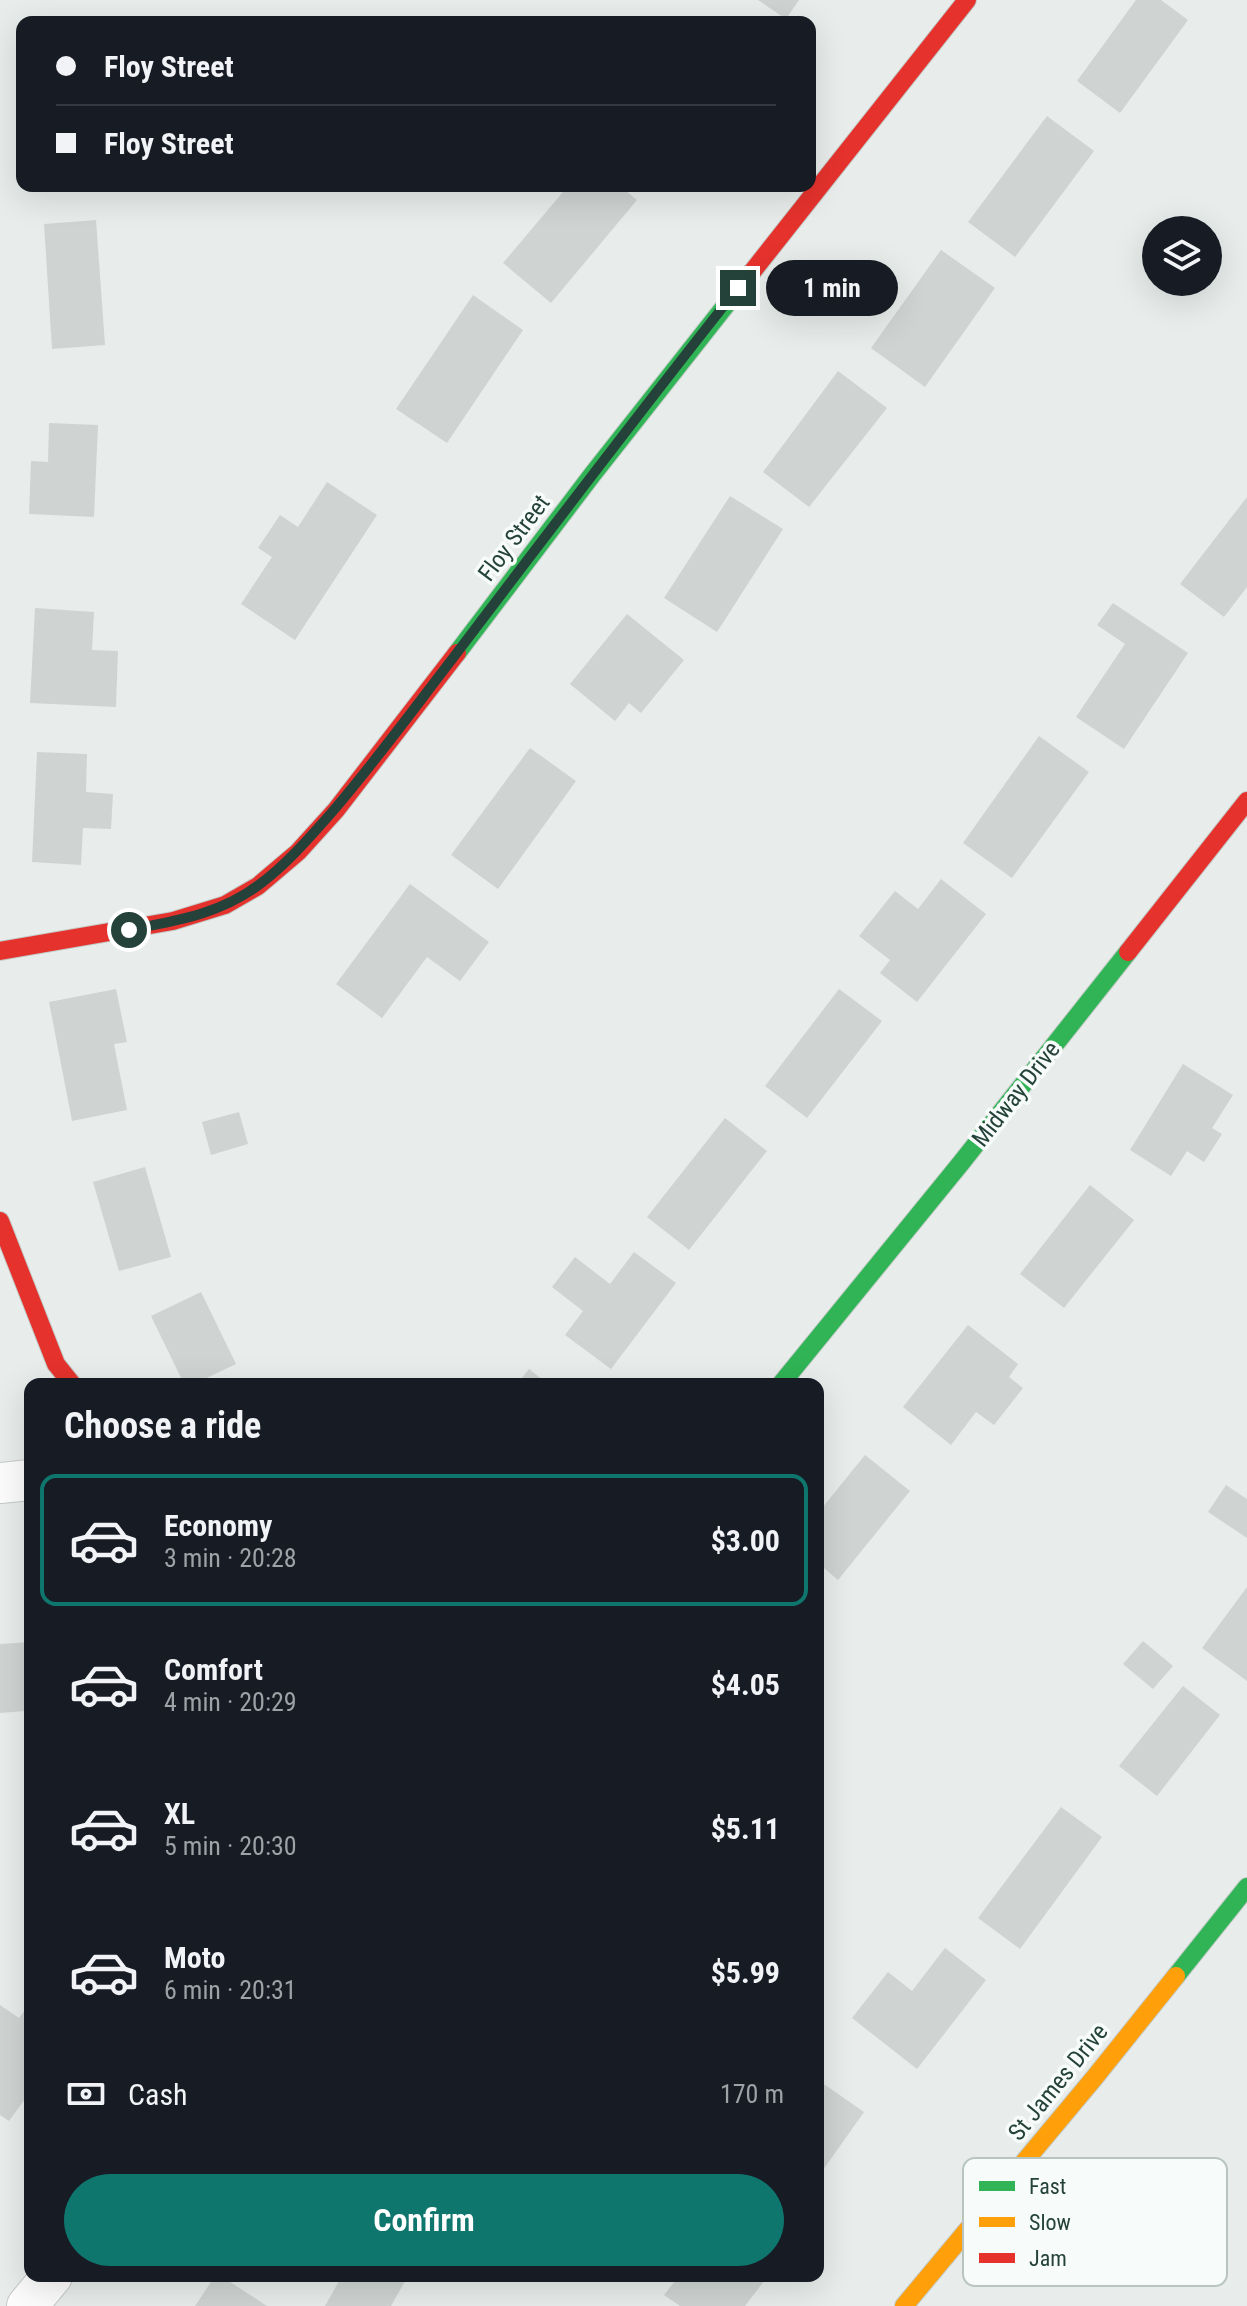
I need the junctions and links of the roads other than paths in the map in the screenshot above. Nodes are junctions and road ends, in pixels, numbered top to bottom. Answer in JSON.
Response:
{"nodes":[{"id":1,"x":967,"y":0,"type":"edge"},
{"id":2,"x":816,"y":190,"type":"edge"},
{"id":3,"x":814,"y":192,"type":"edge"},
{"id":4,"x":1247,"y":801,"type":"edge"},
{"id":5,"x":0,"y":951,"type":"edge"},
{"id":6,"x":0,"y":1221,"type":"edge"},
{"id":7,"x":67,"y":1378,"type":"edge"},
{"id":8,"x":786,"y":1378,"type":"edge"},
{"id":9,"x":24,"y":1481,"type":"edge"},
{"id":10,"x":0,"y":1483,"type":"edge"},
{"id":11,"x":1247,"y":1887,"type":"edge"},
{"id":12,"x":1027,"y":2158,"type":"edge"},
{"id":13,"x":963,"y":2235,"type":"edge"},
{"id":14,"x":47,"y":2282,"type":"edge"},
{"id":15,"x":27,"y":2306,"type":"edge"},
{"id":16,"x":904,"y":2306,"type":"edge"}],
"edges":[{"from":1,"to":2,"type":"street","name":"Floy Street"},
{"from":3,"to":5,"type":"street","name":"Floy Street"},
{"from":4,"to":8,"type":"street","name":"Midway Drive"},
{"from":6,"to":7,"type":"street"},
{"from":9,"to":10,"type":"street"},
{"from":11,"to":12,"type":"street","name":"St James Drive"},
{"from":13,"to":16,"type":"street","name":"St James Drive"},
{"from":14,"to":15,"type":"street"}]}
